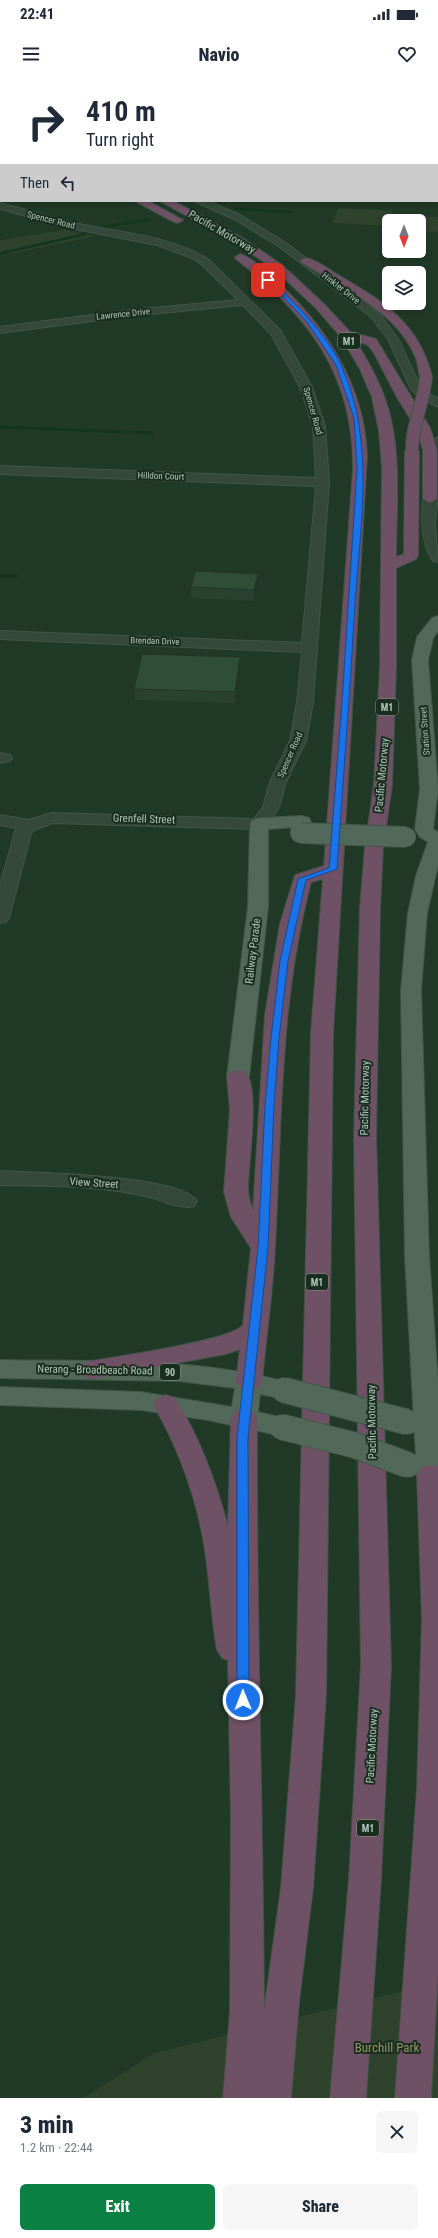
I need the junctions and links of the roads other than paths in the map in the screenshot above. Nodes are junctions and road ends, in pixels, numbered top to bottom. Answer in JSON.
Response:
{"nodes":[{"id":1,"x":142,"y":202,"type":"edge"},
{"id":2,"x":167,"y":202,"type":"edge"},
{"id":3,"x":201,"y":202,"type":"edge"},
{"id":4,"x":214,"y":202,"type":"edge"},
{"id":5,"x":0,"y":206,"type":"edge"},
{"id":6,"x":237,"y":217,"type":"junction"},
{"id":7,"x":306,"y":261,"type":"junction"},
{"id":8,"x":246,"y":302,"type":"junction"},
{"id":9,"x":0,"y":330,"type":"edge"},
{"id":10,"x":346,"y":335,"type":"junction"},
{"id":11,"x":415,"y":387,"type":"junction"},
{"id":12,"x":438,"y":402,"type":"edge"},
{"id":13,"x":438,"y":410,"type":"edge"},
{"id":14,"x":438,"y":441,"type":"edge"},
{"id":15,"x":0,"y":470,"type":"edge"},
{"id":16,"x":323,"y":482,"type":"junction"},
{"id":17,"x":430,"y":499,"type":"junction"},
{"id":18,"x":438,"y":558,"type":"edge"},
{"id":19,"x":387,"y":567,"type":"junction"},
{"id":20,"x":438,"y":621,"type":"edge"},
{"id":21,"x":0,"y":635,"type":"edge"},
{"id":22,"x":309,"y":648,"type":"junction"},
{"id":23,"x":0,"y":820,"type":"edge"},
{"id":24,"x":259,"y":824,"type":"junction"},
{"id":25,"x":30,"y":825,"type":"junction"},
{"id":26,"x":425,"y":833,"type":"edge"},
{"id":27,"x":433,"y":866,"type":"edge"},
{"id":28,"x":333,"y":869,"type":"junction"},
{"id":29,"x":0,"y":918,"type":"edge"},
{"id":30,"x":238,"y":1077,"type":"joint"},
{"id":31,"x":0,"y":1178,"type":"edge"},
{"id":32,"x":186,"y":1201,"type":"dead end"},
{"id":33,"x":263,"y":1248,"type":"junction"},
{"id":34,"x":255,"y":1325,"type":"junction"},
{"id":35,"x":0,"y":1369,"type":"edge"},
{"id":36,"x":91,"y":1370,"type":"junction"},
{"id":37,"x":249,"y":1382,"type":"junction"},
{"id":38,"x":0,"y":1396,"type":"edge"},
{"id":39,"x":166,"y":1404,"type":"junction"},
{"id":40,"x":244,"y":1418,"type":"junction"},
{"id":41,"x":424,"y":1429,"type":"edge"},
{"id":42,"x":425,"y":1473,"type":"edge"},
{"id":43,"x":438,"y":1618,"type":"edge"},
{"id":44,"x":243,"y":1700,"type":"junction"},
{"id":45,"x":241,"y":2098,"type":"edge"},
{"id":46,"x":273,"y":2098,"type":"edge"},
{"id":47,"x":348,"y":2098,"type":"edge"},
{"id":48,"x":413,"y":2098,"type":"edge"}],
"edges":[{"from":1,"to":28,"type":"highway","name":"Pacific Motorway","number":"M1"},
{"from":2,"to":10,"type":"highway","name":"Pacific Motorway","number":"M1"},
{"from":3,"to":6,"type":"street","name":"Hinkler Drive"},
{"from":4,"to":6,"type":"street","name":"Hinkler Drive"},
{"from":5,"to":8,"type":"street","name":"Spencer Road"},
{"from":6,"to":7,"type":"street","name":"Hinkler Drive"},
{"from":7,"to":11,"type":"street","name":"Hinkler Drive"},
{"from":7,"to":19,"type":"highway","bridge":true},
{"from":8,"to":9,"type":"street","name":"Lawrence Drive"},
{"from":8,"to":16,"type":"street","name":"Spencer Road"},
{"from":10,"to":17,"type":"highway"},
{"from":10,"to":19,"type":"highway","name":"Pacific Motorway","number":"M1"},
{"from":11,"to":12,"type":"street","name":"Hinkler Drive"},
{"from":11,"to":13,"type":"street","name":"Hinkler Drive"},
{"from":14,"to":17,"type":"street"},
{"from":15,"to":16,"type":"street","name":"Hilldon Court"},
{"from":16,"to":22,"type":"street","name":"Spencer Road"},
{"from":17,"to":18,"type":"street"},
{"from":19,"to":47,"type":"highway","name":"Pacific Motorway","number":"M1"},
{"from":20,"to":26,"type":"main road","name":"Station Street"},
{"from":21,"to":22,"type":"street","name":"Brendan Drive"},
{"from":22,"to":24,"type":"street","name":"Spencer Road"},
{"from":23,"to":25,"type":"street"},
{"from":24,"to":25,"type":"street","name":"Grenfell Street"},
{"from":24,"to":26,"type":"main road","name":"Grenfell Street","bridge":true},
{"from":24,"to":30,"type":"main road","name":"Railway Parade"},
{"from":25,"to":29,"type":"street"},
{"from":26,"to":27,"type":"main road","name":"Station Street"},
{"from":27,"to":41,"type":"main road","name":"Station Street"},
{"from":28,"to":33,"type":"highway"},
{"from":28,"to":46,"type":"highway","name":"Pacific Motorway","number":"M1"},
{"from":30,"to":33,"type":"highway"},
{"from":31,"to":32,"type":"street","name":"View Street"},
{"from":33,"to":34,"type":"highway"},
{"from":34,"to":36,"type":"highway"},
{"from":34,"to":37,"type":"highway"},
{"from":35,"to":36,"type":"main road","name":"Nerang - Broadbeach Road","number":"90"},
{"from":36,"to":37,"type":"main road","name":"Nerang - Broadbeach Road","number":"90"},
{"from":37,"to":40,"type":"main road"},
{"from":37,"to":41,"type":"main road","name":"Nerang - Broadbeach Road","number":"90","bridge":true},
{"from":38,"to":39,"type":"main road"},
{"from":39,"to":40,"type":"main road"},
{"from":39,"to":44,"type":"highway"},
{"from":40,"to":42,"type":"main road","bridge":true},
{"from":40,"to":44,"type":"highway"},
{"from":41,"to":42,"type":"main road","name":"Station Street"},
{"from":42,"to":43,"type":"highway"},
{"from":43,"to":48,"type":"highway"},
{"from":44,"to":45,"type":"highway"}]}
